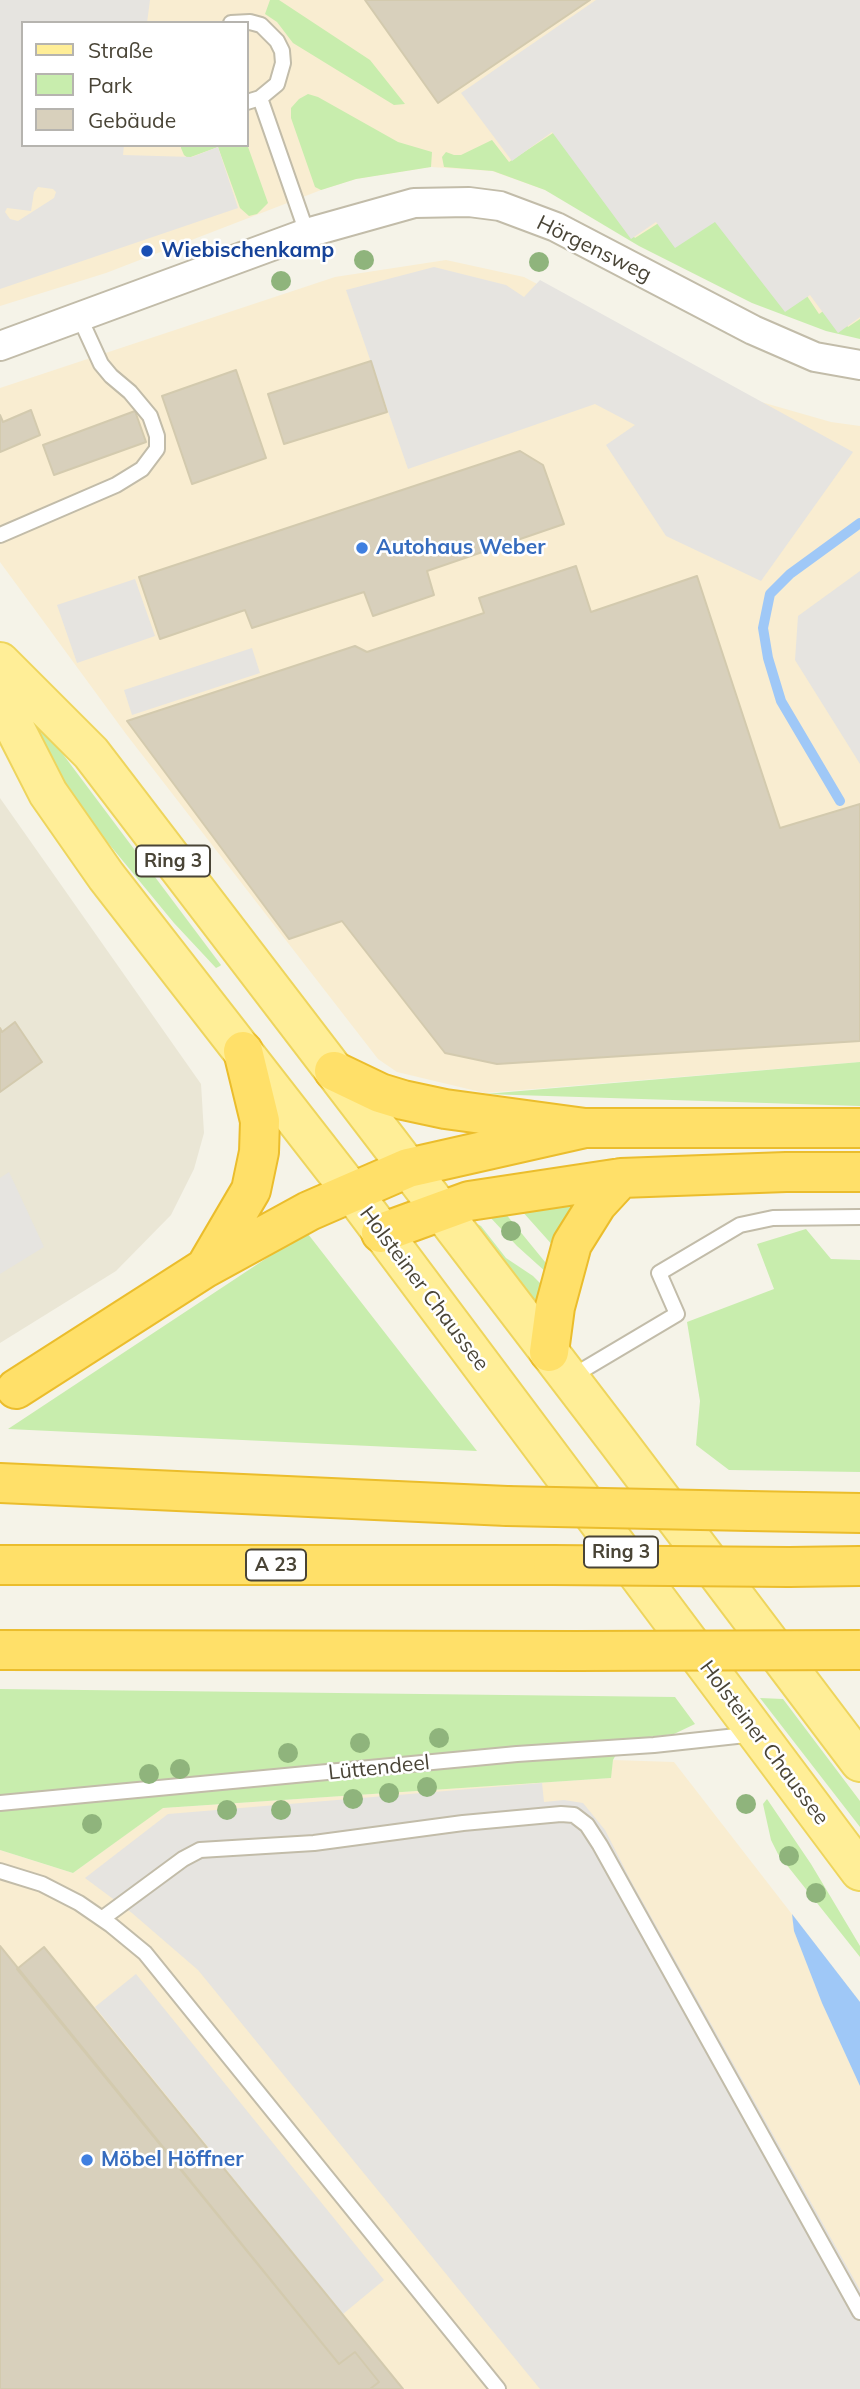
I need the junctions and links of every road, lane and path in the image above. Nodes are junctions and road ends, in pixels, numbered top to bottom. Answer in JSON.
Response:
{"nodes":[{"id":1,"x":248,"y":22,"type":"edge"},
{"id":2,"x":254,"y":100,"type":"edge"},
{"id":3,"x":307,"y":233,"type":"junction"},
{"id":4,"x":79,"y":316,"type":"junction"},
{"id":5,"x":0,"y":346,"type":"edge"},
{"id":6,"x":860,"y":365,"type":"edge"},
{"id":7,"x":0,"y":535,"type":"edge"},
{"id":8,"x":0,"y":662,"type":"edge"},
{"id":9,"x":0,"y":699,"type":"edge"},
{"id":10,"x":243,"y":1051,"type":"junction"},
{"id":11,"x":334,"y":1071,"type":"junction"},
{"id":12,"x":584,"y":1128,"type":"junction"},
{"id":13,"x":860,"y":1128,"type":"edge"},
{"id":14,"x":408,"y":1167,"type":"junction"},
{"id":15,"x":860,"y":1172,"type":"edge"},
{"id":16,"x":621,"y":1178,"type":"junction"},
{"id":17,"x":352,"y":1192,"type":"junction"},
{"id":18,"x":441,"y":1209,"type":"junction"},
{"id":19,"x":860,"y":1217,"type":"edge"},
{"id":20,"x":381,"y":1233,"type":"junction"},
{"id":21,"x":205,"y":1268,"type":"junction"},
{"id":22,"x":559,"y":1365,"type":"junction"},
{"id":23,"x":16,"y":1388,"type":"dead end"},
{"id":24,"x":0,"y":1483,"type":"edge"},
{"id":25,"x":860,"y":1513,"type":"edge"},
{"id":26,"x":0,"y":1565,"type":"edge"},
{"id":27,"x":860,"y":1566,"type":"edge"},
{"id":28,"x":0,"y":1650,"type":"edge"},
{"id":29,"x":860,"y":1650,"type":"edge"},
{"id":30,"x":758,"y":1734,"type":"junction"},
{"id":31,"x":860,"y":1762,"type":"edge"},
{"id":32,"x":0,"y":1803,"type":"edge"},
{"id":33,"x":0,"y":1871,"type":"edge"},
{"id":34,"x":860,"y":1871,"type":"edge"},
{"id":35,"x":103,"y":1918,"type":"junction"},
{"id":36,"x":860,"y":2312,"type":"edge"},
{"id":37,"x":498,"y":2389,"type":"edge"}],
"edges":[{"from":1,"to":2,"type":"lane"},
{"from":2,"to":3,"type":"lane"},
{"from":3,"to":4,"type":"street","name":"Hörgensweg"},
{"from":3,"to":6,"type":"street","name":"Hörgensweg"},
{"from":4,"to":5,"type":"street","name":"Hörgensweg"},
{"from":4,"to":7,"type":"lane"},
{"from":8,"to":11,"type":"main road","number":"Ring 3"},
{"from":9,"to":10,"type":"main road","name":"Holsteiner Chaussee","number":"Ring 3"},
{"from":10,"to":17,"type":"main road","name":"Holsteiner Chaussee","number":"Ring 3"},
{"from":10,"to":21,"type":"highway"},
{"from":11,"to":12,"type":"highway"},
{"from":11,"to":14,"type":"main road","number":"Ring 3"},
{"from":12,"to":13,"type":"highway"},
{"from":12,"to":14,"type":"highway"},
{"from":14,"to":17,"type":"highway"},
{"from":14,"to":18,"type":"main road","number":"Ring 3"},
{"from":15,"to":16,"type":"highway"},
{"from":16,"to":18,"type":"highway"},
{"from":16,"to":22,"type":"highway"},
{"from":17,"to":20,"type":"main road","name":"Holsteiner Chaussee","number":"Ring 3"},
{"from":17,"to":21,"type":"highway"},
{"from":18,"to":20,"type":"highway"},
{"from":18,"to":22,"type":"main road","number":"Ring 3"},
{"from":19,"to":22,"type":"lane"},
{"from":20,"to":30,"type":"main road","name":"Holsteiner Chaussee","number":"Ring 3"},
{"from":21,"to":23,"type":"highway"},
{"from":22,"to":31,"type":"main road","number":"Ring 3"},
{"from":24,"to":25,"type":"highway","bridge":true},
{"from":26,"to":27,"type":"highway","number":"A 23","bridge":true},
{"from":28,"to":29,"type":"highway","bridge":true},
{"from":30,"to":32,"type":"lane","name":"Lüttendeel"},
{"from":30,"to":34,"type":"main road","name":"Holsteiner Chaussee","number":"Ring 3"},
{"from":33,"to":35,"type":"lane"},
{"from":35,"to":36,"type":"lane"},
{"from":35,"to":37,"type":"lane"}]}
